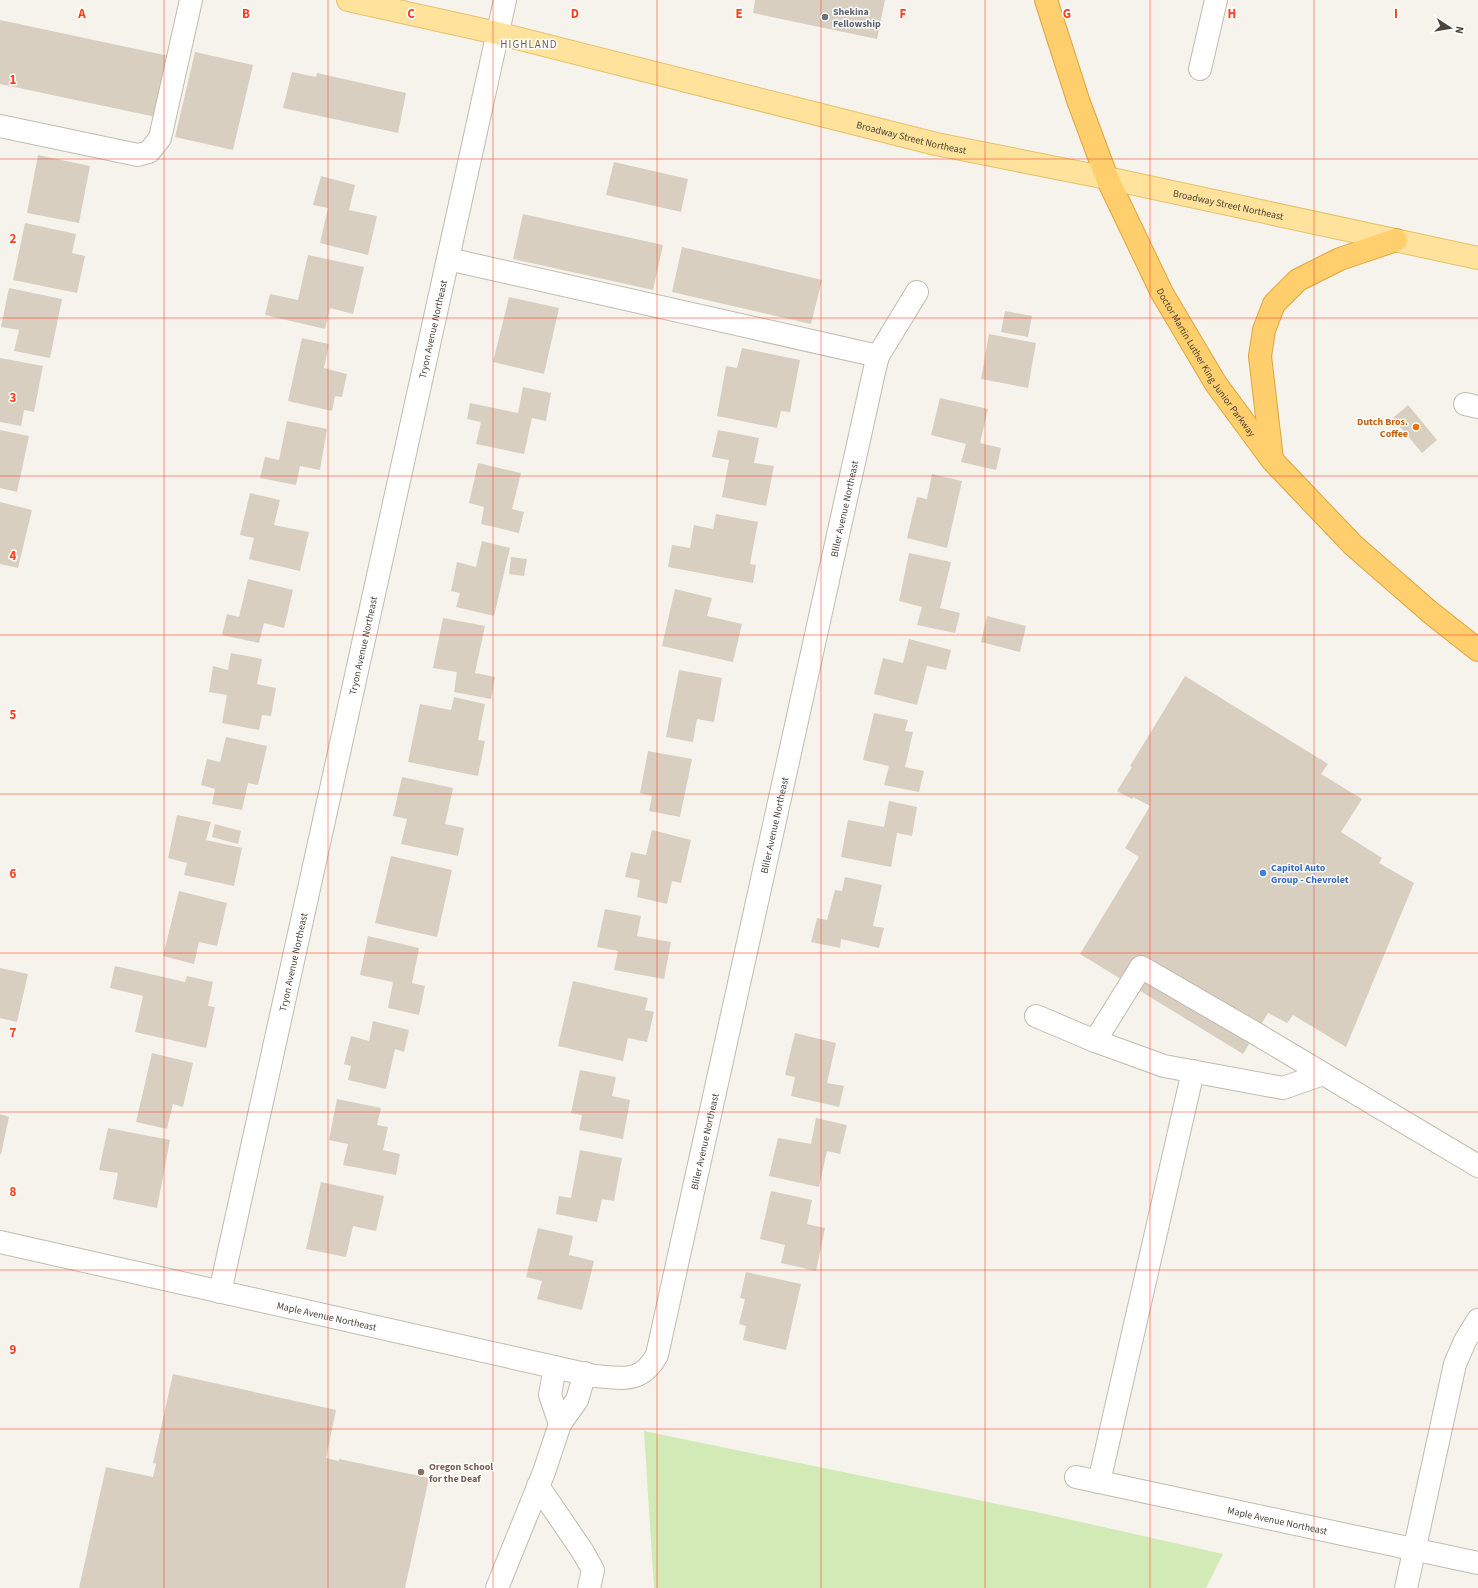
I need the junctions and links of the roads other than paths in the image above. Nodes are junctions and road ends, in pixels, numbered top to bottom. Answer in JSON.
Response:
{"nodes":[{"id":1,"x":191,"y":0,"type":"edge"},
{"id":2,"x":348,"y":0,"type":"edge"},
{"id":3,"x":505,"y":0,"type":"edge"},
{"id":4,"x":1046,"y":0,"type":"edge"},
{"id":5,"x":1216,"y":0,"type":"edge"},
{"id":6,"x":497,"y":33,"type":"junction"},
{"id":7,"x":1200,"y":69,"type":"dead end"},
{"id":8,"x":0,"y":126,"type":"edge"},
{"id":9,"x":1107,"y":178,"type":"junction"},
{"id":10,"x":1396,"y":240,"type":"junction"},
{"id":11,"x":1478,"y":258,"type":"edge"},
{"id":12,"x":448,"y":259,"type":"junction"},
{"id":13,"x":917,"y":292,"type":"dead end"},
{"id":14,"x":878,"y":356,"type":"junction"},
{"id":15,"x":1272,"y":460,"type":"junction"},
{"id":16,"x":1478,"y":650,"type":"edge"},
{"id":17,"x":1036,"y":1016,"type":"dead end"},
{"id":18,"x":1095,"y":1040,"type":"junction"},
{"id":19,"x":1194,"y":1071,"type":"junction"},
{"id":20,"x":1323,"y":1074,"type":"junction"},
{"id":21,"x":1478,"y":1166,"type":"edge"},
{"id":22,"x":0,"y":1242,"type":"edge"},
{"id":23,"x":220,"y":1292,"type":"junction"},
{"id":24,"x":1478,"y":1320,"type":"edge"},
{"id":25,"x":651,"y":1365,"type":"joint"},
{"id":26,"x":555,"y":1367,"type":"junction"},
{"id":27,"x":585,"y":1374,"type":"junction"},
{"id":28,"x":560,"y":1424,"type":"junction"},
{"id":29,"x":1076,"y":1477,"type":"dead end"},
{"id":30,"x":1099,"y":1482,"type":"junction"},
{"id":31,"x":538,"y":1486,"type":"junction"},
{"id":32,"x":1414,"y":1549,"type":"junction"},
{"id":33,"x":1478,"y":1563,"type":"edge"},
{"id":34,"x":497,"y":1588,"type":"edge"},
{"id":35,"x":590,"y":1588,"type":"edge"},
{"id":36,"x":1406,"y":1588,"type":"edge"}],
"edges":[{"from":1,"to":8,"type":"street"},
{"from":2,"to":6,"type":"main road","name":"Broadway Street Northeast"},
{"from":3,"to":6,"type":"street","name":"Tryon Avenue Northeast"},
{"from":4,"to":9,"type":"highway","name":"Doctor Martin Luther King Junior Parkway"},
{"from":5,"to":7,"type":"street"},
{"from":6,"to":9,"type":"main road","name":"Broadway Street Northeast"},
{"from":6,"to":12,"type":"street","name":"Tryon Avenue Northeast"},
{"from":9,"to":10,"type":"main road","name":"Broadway Street Northeast"},
{"from":9,"to":15,"type":"highway","name":"Doctor Martin Luther King Junior Parkway"},
{"from":10,"to":11,"type":"main road","name":"Broadway Street Northeast"},
{"from":10,"to":15,"type":"highway"},
{"from":12,"to":14,"type":"street"},
{"from":12,"to":23,"type":"street","name":"Tryon Avenue Northeast"},
{"from":13,"to":14,"type":"street","name":"Bliler Avenue Northeast"},
{"from":14,"to":25,"type":"street","name":"Bliler Avenue Northeast"},
{"from":15,"to":16,"type":"highway","name":"Doctor Martin Luther King Junior Parkway"},
{"from":17,"to":18,"type":"street"},
{"from":18,"to":19,"type":"street"},
{"from":18,"to":20,"type":"street"},
{"from":19,"to":20,"type":"street"},
{"from":19,"to":30,"type":"street"},
{"from":20,"to":21,"type":"street"},
{"from":22,"to":23,"type":"street","name":"Maple Avenue Northeast"},
{"from":23,"to":26,"type":"street","name":"Maple Avenue Northeast"},
{"from":24,"to":32,"type":"street"},
{"from":25,"to":27,"type":"street","name":"Maple Avenue Northeast"},
{"from":26,"to":27,"type":"street","name":"Maple Avenue Northeast"},
{"from":26,"to":28,"type":"street"},
{"from":27,"to":28,"type":"street"},
{"from":28,"to":31,"type":"street"},
{"from":29,"to":30,"type":"street","name":"Maple Avenue Northeast"},
{"from":30,"to":32,"type":"street","name":"Maple Avenue Northeast"},
{"from":31,"to":34,"type":"street"},
{"from":31,"to":35,"type":"street"},
{"from":32,"to":33,"type":"street","name":"Maple Avenue Northeast"},
{"from":32,"to":36,"type":"street"}]}
